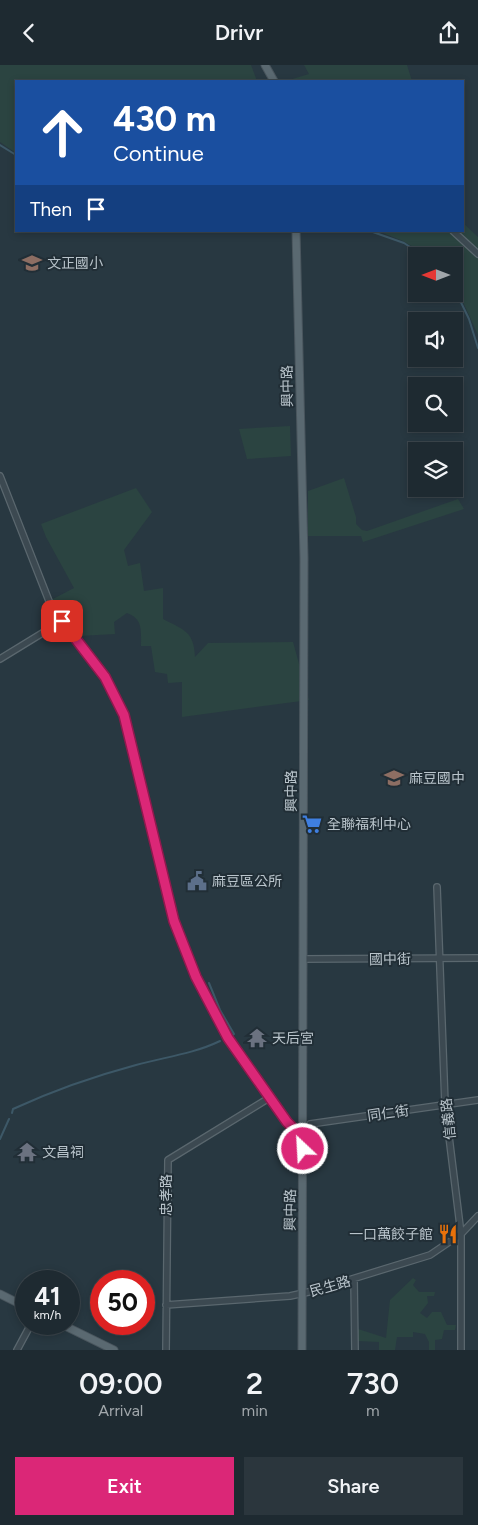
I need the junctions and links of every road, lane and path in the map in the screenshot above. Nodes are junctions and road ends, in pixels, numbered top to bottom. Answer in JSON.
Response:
{"nodes":[{"id":1,"x":266,"y":65,"type":"edge"},
{"id":2,"x":274,"y":80,"type":"edge"},
{"id":3,"x":296,"y":232,"type":"edge"},
{"id":4,"x":455,"y":232,"type":"edge"},
{"id":5,"x":478,"y":254,"type":"edge"},
{"id":6,"x":0,"y":476,"type":"edge"},
{"id":7,"x":62,"y":621,"type":"junction"},
{"id":8,"x":0,"y":659,"type":"edge"},
{"id":9,"x":437,"y":887,"type":"dead end"},
{"id":10,"x":439,"y":958,"type":"junction"},
{"id":11,"x":478,"y":958,"type":"edge"},
{"id":12,"x":302,"y":959,"type":"junction"},
{"id":13,"x":269,"y":1097,"type":"junction"},
{"id":14,"x":478,"y":1100,"type":"edge"},
{"id":15,"x":445,"y":1104,"type":"junction"},
{"id":16,"x":303,"y":1134,"type":"junction"},
{"id":17,"x":478,"y":1216,"type":"edge"},
{"id":18,"x":461,"y":1234,"type":"junction"},
{"id":19,"x":354,"y":1279,"type":"junction"},
{"id":20,"x":0,"y":1294,"type":"edge"},
{"id":21,"x":302,"y":1294,"type":"junction"},
{"id":22,"x":15,"y":1302,"type":"edge"},
{"id":23,"x":166,"y":1305,"type":"junction"},
{"id":24,"x":80,"y":1333,"type":"edge"},
{"id":25,"x":25,"y":1335,"type":"edge"},
{"id":26,"x":16,"y":1350,"type":"edge"},
{"id":27,"x":114,"y":1350,"type":"edge"},
{"id":28,"x":166,"y":1350,"type":"edge"},
{"id":29,"x":302,"y":1350,"type":"edge"},
{"id":30,"x":355,"y":1350,"type":"edge"},
{"id":31,"x":461,"y":1350,"type":"edge"}],
"edges":[{"from":1,"to":2,"type":"main road"},
{"from":3,"to":12,"type":"main road","name":"興中路"},
{"from":4,"to":5,"type":"street"},
{"from":6,"to":7,"type":"street"},
{"from":7,"to":8,"type":"street"},
{"from":7,"to":13,"type":"street"},
{"from":9,"to":10,"type":"street","name":"信義路"},
{"from":10,"to":11,"type":"street","name":"國中街"},
{"from":10,"to":12,"type":"street","name":"國中街"},
{"from":10,"to":15,"type":"street","name":"信義路"},
{"from":12,"to":16,"type":"main road","name":"興中路"},
{"from":13,"to":16,"type":"street"},
{"from":13,"to":23,"type":"street","name":"忠孝路"},
{"from":14,"to":15,"type":"street","name":"同仁街"},
{"from":15,"to":16,"type":"street","name":"同仁街"},
{"from":15,"to":18,"type":"street","name":"信義路"},
{"from":16,"to":21,"type":"main road","name":"興中路"},
{"from":17,"to":18,"type":"street","name":"民生路"},
{"from":18,"to":19,"type":"street","name":"民生路"},
{"from":18,"to":31,"type":"street","name":"信義路"},
{"from":19,"to":21,"type":"street","name":"民生路"},
{"from":19,"to":30,"type":"street"},
{"from":20,"to":22,"type":"main road"},
{"from":21,"to":23,"type":"street","name":"民生路"},
{"from":21,"to":29,"type":"main road","name":"興中路"},
{"from":23,"to":28,"type":"street","name":"忠孝路"},
{"from":24,"to":27,"type":"main road"},
{"from":25,"to":26,"type":"street"}]}
